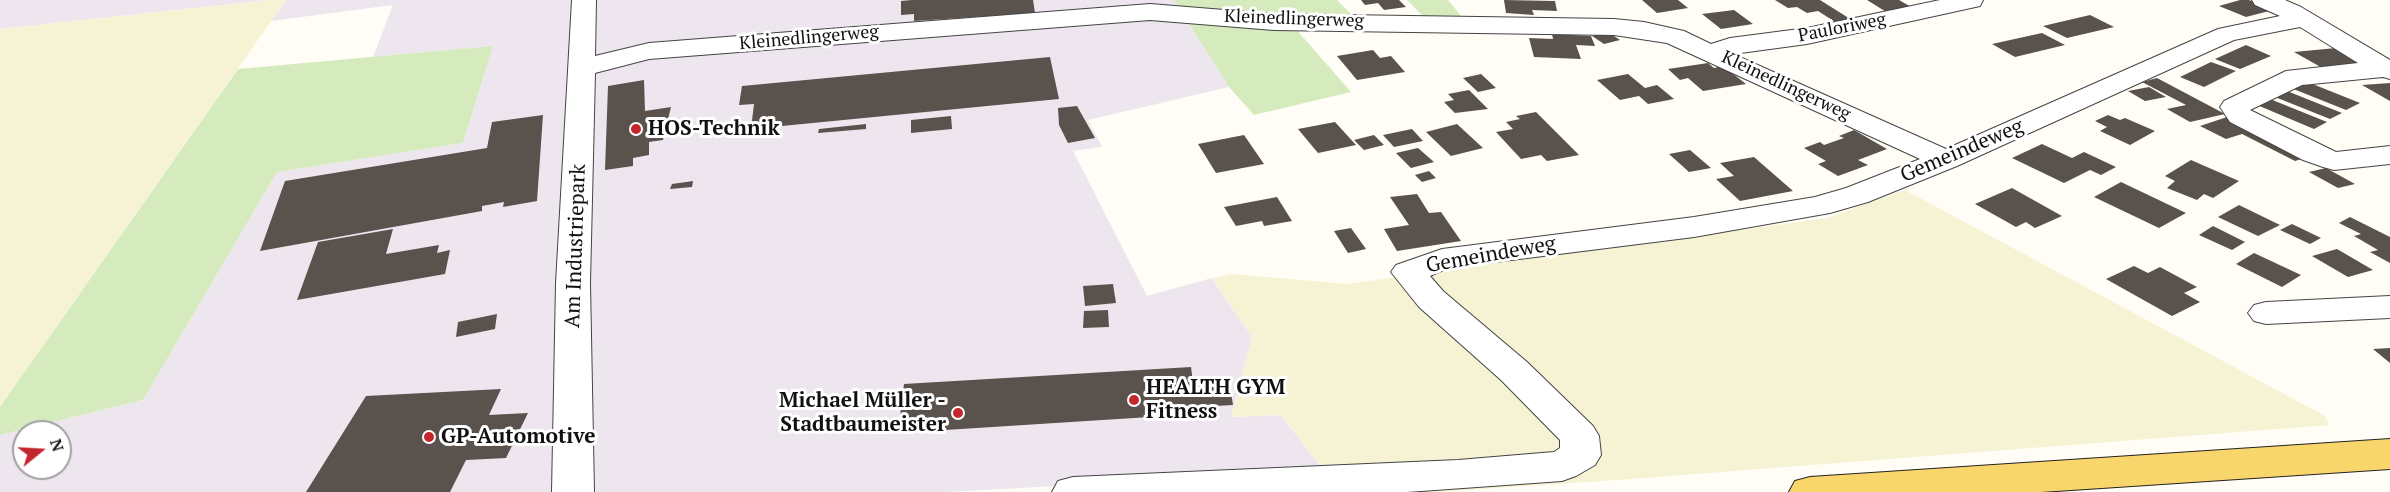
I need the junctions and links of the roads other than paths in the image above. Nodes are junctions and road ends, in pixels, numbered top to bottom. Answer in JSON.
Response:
{"nodes":[{"id":1,"x":584,"y":0,"type":"edge"},
{"id":2,"x":2264,"y":0,"type":"edge"},
{"id":3,"x":1971,"y":1,"type":"edge"},
{"id":4,"x":2304,"y":20,"type":"junction"},
{"id":5,"x":1712,"y":52,"type":"junction"},
{"id":6,"x":581,"y":68,"type":"junction"},
{"id":7,"x":2388,"y":70,"type":"edge"},
{"id":8,"x":2390,"y":155,"type":"edge"},
{"id":9,"x":1946,"y":160,"type":"junction"},
{"id":10,"x":2390,"y":307,"type":"edge"},
{"id":11,"x":2266,"y":313,"type":"dead end"},
{"id":12,"x":2390,"y":454,"type":"edge"},
{"id":13,"x":573,"y":492,"type":"edge"},
{"id":14,"x":1073,"y":492,"type":"edge"},
{"id":15,"x":1810,"y":492,"type":"edge"}],
"edges":[{"from":1,"to":6,"type":"street","name":"Am Industriepark"},
{"from":2,"to":4,"type":"street"},
{"from":3,"to":5,"type":"street","name":"Pauloriweg"},
{"from":4,"to":7,"type":"street"},
{"from":4,"to":9,"type":"street","name":"Gemeindeweg"},
{"from":5,"to":6,"type":"street","name":"Kleinedlingerweg"},
{"from":5,"to":9,"type":"street","name":"Kleinedlingerweg"},
{"from":6,"to":13,"type":"street","name":"Am Industriepark"},
{"from":7,"to":8,"type":"street"},
{"from":9,"to":14,"type":"street","name":"Gemeindeweg"},
{"from":10,"to":11,"type":"street"},
{"from":12,"to":15,"type":"main road"}]}
